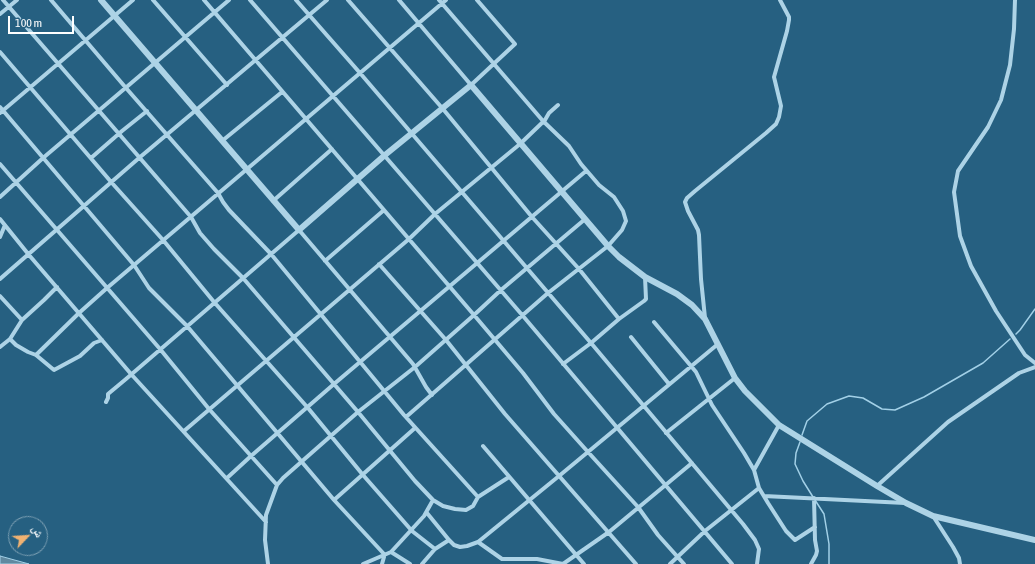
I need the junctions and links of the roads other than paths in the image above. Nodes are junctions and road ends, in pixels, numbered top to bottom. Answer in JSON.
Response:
{"nodes":[{"id":1,"x":3,"y":0,"type":"edge"},
{"id":2,"x":17,"y":0,"type":"edge"},
{"id":3,"x":51,"y":0,"type":"edge"},
{"id":4,"x":101,"y":0,"type":"edge"},
{"id":5,"x":133,"y":0,"type":"edge"},
{"id":6,"x":153,"y":0,"type":"edge"},
{"id":7,"x":204,"y":0,"type":"edge"},
{"id":8,"x":229,"y":0,"type":"edge"},
{"id":9,"x":250,"y":0,"type":"edge"},
{"id":10,"x":296,"y":0,"type":"edge"},
{"id":11,"x":327,"y":0,"type":"edge"},
{"id":12,"x":348,"y":0,"type":"edge"},
{"id":13,"x":399,"y":0,"type":"edge"},
{"id":14,"x":446,"y":0,"type":"edge"},
{"id":15,"x":477,"y":0,"type":"edge"},
{"id":16,"x":780,"y":0,"type":"edge"},
{"id":17,"x":1015,"y":0,"type":"edge"},
{"id":18,"x":440,"y":2,"type":"edge"},
{"id":19,"x":9,"y":7,"type":"junction"},
{"id":20,"x":215,"y":13,"type":"junction"},
{"id":21,"x":0,"y":14,"type":"edge"},
{"id":22,"x":308,"y":15,"type":"junction"},
{"id":23,"x":114,"y":16,"type":"junction"},
{"id":24,"x":419,"y":23,"type":"junction"},
{"id":25,"x":282,"y":36,"type":"junction"},
{"id":26,"x":185,"y":38,"type":"junction"},
{"id":27,"x":85,"y":40,"type":"junction"},
{"id":28,"x":390,"y":48,"type":"junction"},
{"id":29,"x":0,"y":52,"type":"edge"},
{"id":30,"x":256,"y":61,"type":"junction"},
{"id":31,"x":58,"y":64,"type":"junction"},
{"id":32,"x":156,"y":64,"type":"junction"},
{"id":33,"x":494,"y":64,"type":"junction"},
{"id":34,"x":360,"y":73,"type":"junction"},
{"id":35,"x":227,"y":85,"type":"junction"},
{"id":36,"x":471,"y":85,"type":"junction"},
{"id":37,"x":30,"y":88,"type":"junction"},
{"id":38,"x":126,"y":88,"type":"junction"},
{"id":39,"x":282,"y":92,"type":"junction"},
{"id":40,"x":333,"y":95,"type":"junction"},
{"id":41,"x":558,"y":105,"type":"dead end"},
{"id":42,"x":443,"y":109,"type":"junction"},
{"id":43,"x":1,"y":110,"type":"edge"},
{"id":44,"x":98,"y":111,"type":"junction"},
{"id":45,"x":147,"y":111,"type":"junction"},
{"id":46,"x":196,"y":111,"type":"junction"},
{"id":47,"x":306,"y":119,"type":"junction"},
{"id":48,"x":543,"y":121,"type":"junction"},
{"id":49,"x":71,"y":134,"type":"junction"},
{"id":50,"x":118,"y":134,"type":"junction"},
{"id":51,"x":412,"y":134,"type":"junction"},
{"id":52,"x":168,"y":135,"type":"junction"},
{"id":53,"x":222,"y":141,"type":"junction"},
{"id":54,"x":520,"y":144,"type":"junction"},
{"id":55,"x":332,"y":149,"type":"junction"},
{"id":56,"x":385,"y":155,"type":"junction"},
{"id":57,"x":43,"y":158,"type":"junction"},
{"id":58,"x":91,"y":158,"type":"junction"},
{"id":59,"x":139,"y":158,"type":"junction"},
{"id":60,"x":0,"y":164,"type":"edge"},
{"id":61,"x":492,"y":166,"type":"junction"},
{"id":62,"x":246,"y":170,"type":"junction"},
{"id":63,"x":586,"y":171,"type":"junction"},
{"id":64,"x":358,"y":180,"type":"junction"},
{"id":65,"x":16,"y":183,"type":"junction"},
{"id":66,"x":112,"y":183,"type":"junction"},
{"id":67,"x":462,"y":192,"type":"junction"},
{"id":68,"x":561,"y":192,"type":"junction"},
{"id":69,"x":218,"y":193,"type":"junction"},
{"id":70,"x":0,"y":197,"type":"edge"},
{"id":71,"x":273,"y":201,"type":"junction"},
{"id":72,"x":84,"y":207,"type":"junction"},
{"id":73,"x":384,"y":210,"type":"junction"},
{"id":74,"x":435,"y":214,"type":"junction"},
{"id":75,"x":190,"y":217,"type":"junction"},
{"id":76,"x":532,"y":217,"type":"junction"},
{"id":77,"x":0,"y":220,"type":"edge"},
{"id":78,"x":584,"y":220,"type":"junction"},
{"id":79,"x":5,"y":225,"type":"junction"},
{"id":80,"x":57,"y":230,"type":"junction"},
{"id":81,"x":298,"y":230,"type":"junction"},
{"id":82,"x":0,"y":237,"type":"edge"},
{"id":83,"x":408,"y":239,"type":"junction"},
{"id":84,"x":163,"y":240,"type":"junction"},
{"id":85,"x":504,"y":241,"type":"junction"},
{"id":86,"x":557,"y":244,"type":"junction"},
{"id":87,"x":608,"y":246,"type":"junction"},
{"id":88,"x":271,"y":254,"type":"junction"},
{"id":89,"x":29,"y":255,"type":"junction"},
{"id":90,"x":325,"y":261,"type":"junction"},
{"id":91,"x":477,"y":263,"type":"junction"},
{"id":92,"x":379,"y":264,"type":"junction"},
{"id":93,"x":134,"y":265,"type":"junction"},
{"id":94,"x":527,"y":269,"type":"junction"},
{"id":95,"x":579,"y":269,"type":"junction"},
{"id":96,"x":645,"y":277,"type":"junction"},
{"id":97,"x":243,"y":278,"type":"junction"},
{"id":98,"x":0,"y":279,"type":"edge"},
{"id":99,"x":57,"y":287,"type":"junction"},
{"id":100,"x":449,"y":287,"type":"junction"},
{"id":101,"x":107,"y":288,"type":"junction"},
{"id":102,"x":349,"y":290,"type":"junction"},
{"id":103,"x":501,"y":290,"type":"junction"},
{"id":104,"x":548,"y":294,"type":"junction"},
{"id":105,"x":0,"y":296,"type":"edge"},
{"id":106,"x":214,"y":302,"type":"junction"},
{"id":107,"x":421,"y":312,"type":"junction"},
{"id":108,"x":79,"y":313,"type":"junction"},
{"id":109,"x":320,"y":314,"type":"junction"},
{"id":110,"x":474,"y":315,"type":"junction"},
{"id":111,"x":523,"y":316,"type":"junction"},
{"id":112,"x":619,"y":319,"type":"junction"},
{"id":113,"x":705,"y":319,"type":"junction"},
{"id":114,"x":22,"y":320,"type":"junction"},
{"id":115,"x":654,"y":322,"type":"dead end"},
{"id":116,"x":187,"y":326,"type":"junction"},
{"id":117,"x":293,"y":337,"type":"junction"},
{"id":118,"x":390,"y":337,"type":"junction"},
{"id":119,"x":631,"y":337,"type":"dead end"},
{"id":120,"x":10,"y":339,"type":"junction"},
{"id":121,"x":102,"y":340,"type":"junction"},
{"id":122,"x":446,"y":340,"type":"junction"},
{"id":123,"x":495,"y":340,"type":"junction"},
{"id":124,"x":591,"y":343,"type":"junction"},
{"id":125,"x":718,"y":344,"type":"junction"},
{"id":126,"x":0,"y":347,"type":"edge"},
{"id":127,"x":160,"y":349,"type":"junction"},
{"id":128,"x":36,"y":356,"type":"junction"},
{"id":129,"x":266,"y":360,"type":"junction"},
{"id":130,"x":361,"y":362,"type":"junction"},
{"id":131,"x":1035,"y":362,"type":"edge"},
{"id":132,"x":563,"y":364,"type":"junction"},
{"id":133,"x":467,"y":365,"type":"junction"},
{"id":134,"x":690,"y":366,"type":"junction"},
{"id":135,"x":1035,"y":367,"type":"edge"},
{"id":136,"x":415,"y":368,"type":"junction"},
{"id":137,"x":132,"y":374,"type":"junction"},
{"id":138,"x":735,"y":378,"type":"junction"},
{"id":139,"x":334,"y":384,"type":"junction"},
{"id":140,"x":669,"y":384,"type":"junction"},
{"id":141,"x":238,"y":386,"type":"junction"},
{"id":142,"x":384,"y":391,"type":"junction"},
{"id":143,"x":432,"y":395,"type":"junction"},
{"id":144,"x":709,"y":398,"type":"junction"},
{"id":145,"x":106,"y":402,"type":"dead end"},
{"id":146,"x":644,"y":406,"type":"junction"},
{"id":147,"x":308,"y":408,"type":"junction"},
{"id":148,"x":209,"y":409,"type":"junction"},
{"id":149,"x":358,"y":412,"type":"junction"},
{"id":150,"x":406,"y":417,"type":"junction"},
{"id":151,"x":779,"y":424,"type":"junction"},
{"id":152,"x":415,"y":428,"type":"junction"},
{"id":153,"x":617,"y":428,"type":"junction"},
{"id":154,"x":184,"y":431,"type":"junction"},
{"id":155,"x":278,"y":433,"type":"junction"},
{"id":156,"x":666,"y":433,"type":"junction"},
{"id":157,"x":331,"y":435,"type":"junction"},
{"id":158,"x":483,"y":446,"type":"dead end"},
{"id":159,"x":390,"y":450,"type":"junction"},
{"id":160,"x":588,"y":452,"type":"junction"},
{"id":161,"x":251,"y":456,"type":"junction"},
{"id":162,"x":301,"y":460,"type":"junction"},
{"id":163,"x":692,"y":463,"type":"junction"},
{"id":164,"x":754,"y":470,"type":"junction"},
{"id":165,"x":363,"y":475,"type":"junction"},
{"id":166,"x":559,"y":476,"type":"junction"},
{"id":167,"x":509,"y":477,"type":"junction"},
{"id":168,"x":227,"y":478,"type":"junction"},
{"id":169,"x":666,"y":484,"type":"junction"},
{"id":170,"x":277,"y":485,"type":"junction"},
{"id":171,"x":877,"y":486,"type":"junction"},
{"id":172,"x":759,"y":488,"type":"junction"},
{"id":173,"x":764,"y":496,"type":"junction"},
{"id":174,"x":478,"y":497,"type":"junction"},
{"id":175,"x":814,"y":498,"type":"junction"},
{"id":176,"x":334,"y":500,"type":"junction"},
{"id":177,"x":433,"y":500,"type":"junction"},
{"id":178,"x":530,"y":500,"type":"junction"},
{"id":179,"x":906,"y":503,"type":"junction"},
{"id":180,"x":638,"y":507,"type":"junction"},
{"id":181,"x":731,"y":510,"type":"junction"},
{"id":182,"x":427,"y":513,"type":"junction"},
{"id":183,"x":933,"y":516,"type":"junction"},
{"id":184,"x":266,"y":522,"type":"junction"},
{"id":185,"x":815,"y":526,"type":"junction"},
{"id":186,"x":412,"y":530,"type":"junction"},
{"id":187,"x":705,"y":531,"type":"junction"},
{"id":188,"x":609,"y":532,"type":"junction"},
{"id":189,"x":448,"y":540,"type":"junction"},
{"id":190,"x":1035,"y":540,"type":"edge"},
{"id":191,"x":478,"y":542,"type":"junction"},
{"id":192,"x":435,"y":549,"type":"junction"},
{"id":193,"x":392,"y":552,"type":"junction"},
{"id":194,"x":577,"y":555,"type":"junction"},
{"id":195,"x":384,"y":556,"type":"junction"},
{"id":196,"x":677,"y":557,"type":"junction"},
{"id":197,"x":268,"y":564,"type":"edge"},
{"id":198,"x":363,"y":564,"type":"edge"},
{"id":199,"x":382,"y":564,"type":"edge"},
{"id":200,"x":410,"y":564,"type":"edge"},
{"id":201,"x":422,"y":564,"type":"edge"},
{"id":202,"x":563,"y":564,"type":"edge"},
{"id":203,"x":584,"y":564,"type":"edge"},
{"id":204,"x":636,"y":564,"type":"edge"},
{"id":205,"x":670,"y":564,"type":"edge"},
{"id":206,"x":684,"y":564,"type":"edge"},
{"id":207,"x":732,"y":564,"type":"edge"},
{"id":208,"x":757,"y":564,"type":"edge"},
{"id":209,"x":811,"y":564,"type":"edge"},
{"id":210,"x":960,"y":564,"type":"edge"}],
"edges":[{"from":1,"to":19,"type":"street"},
{"from":2,"to":19,"type":"street"},
{"from":3,"to":27,"type":"street"},
{"from":4,"to":23,"type":"street"},
{"from":5,"to":23,"type":"street"},
{"from":6,"to":26,"type":"street"},
{"from":7,"to":20,"type":"street"},
{"from":8,"to":20,"type":"street"},
{"from":9,"to":25,"type":"street"},
{"from":10,"to":22,"type":"street"},
{"from":11,"to":22,"type":"street"},
{"from":12,"to":28,"type":"street"},
{"from":13,"to":24,"type":"street"},
{"from":14,"to":18,"type":"street"},
{"from":15,"to":33,"type":"street"},
{"from":16,"to":113,"type":"street"},
{"from":17,"to":131,"type":"street"},
{"from":18,"to":24,"type":"street"},
{"from":18,"to":33,"type":"street"},
{"from":19,"to":21,"type":"street"},
{"from":19,"to":31,"type":"street"},
{"from":20,"to":26,"type":"street"},
{"from":20,"to":30,"type":"street"},
{"from":22,"to":25,"type":"street"},
{"from":22,"to":34,"type":"street"},
{"from":23,"to":27,"type":"street"},
{"from":23,"to":32,"type":"street"},
{"from":24,"to":28,"type":"street"},
{"from":24,"to":36,"type":"street"},
{"from":25,"to":30,"type":"street"},
{"from":25,"to":40,"type":"street"},
{"from":26,"to":32,"type":"street"},
{"from":26,"to":35,"type":"street"},
{"from":27,"to":31,"type":"street"},
{"from":27,"to":38,"type":"street"},
{"from":28,"to":34,"type":"street"},
{"from":28,"to":42,"type":"street"},
{"from":29,"to":37,"type":"street"},
{"from":30,"to":35,"type":"street"},
{"from":30,"to":39,"type":"street"},
{"from":31,"to":37,"type":"street"},
{"from":31,"to":44,"type":"street"},
{"from":32,"to":38,"type":"street"},
{"from":32,"to":46,"type":"street"},
{"from":33,"to":36,"type":"street"},
{"from":33,"to":48,"type":"street"},
{"from":34,"to":40,"type":"street"},
{"from":34,"to":51,"type":"street"},
{"from":35,"to":46,"type":"street"},
{"from":36,"to":42,"type":"street"},
{"from":36,"to":54,"type":"street"},
{"from":37,"to":43,"type":"street"},
{"from":37,"to":49,"type":"street"},
{"from":38,"to":44,"type":"street"},
{"from":38,"to":45,"type":"street"},
{"from":39,"to":47,"type":"street"},
{"from":39,"to":53,"type":"street"},
{"from":40,"to":47,"type":"street"},
{"from":40,"to":56,"type":"street"},
{"from":41,"to":48,"type":"street"},
{"from":42,"to":51,"type":"street"},
{"from":42,"to":61,"type":"street"},
{"from":43,"to":57,"type":"street"},
{"from":44,"to":49,"type":"street"},
{"from":44,"to":50,"type":"street"},
{"from":45,"to":50,"type":"street"},
{"from":45,"to":52,"type":"street"},
{"from":46,"to":52,"type":"street"},
{"from":46,"to":53,"type":"street"},
{"from":47,"to":55,"type":"street"},
{"from":47,"to":62,"type":"street"},
{"from":48,"to":54,"type":"street"},
{"from":48,"to":63,"type":"street"},
{"from":49,"to":57,"type":"street"},
{"from":49,"to":58,"type":"street"},
{"from":50,"to":58,"type":"street"},
{"from":50,"to":59,"type":"street"},
{"from":51,"to":56,"type":"street"},
{"from":51,"to":67,"type":"street"},
{"from":52,"to":59,"type":"street"},
{"from":52,"to":69,"type":"street"},
{"from":53,"to":62,"type":"street"},
{"from":54,"to":61,"type":"street"},
{"from":54,"to":68,"type":"street"},
{"from":55,"to":64,"type":"street"},
{"from":55,"to":71,"type":"street"},
{"from":56,"to":64,"type":"street"},
{"from":56,"to":74,"type":"street"},
{"from":57,"to":65,"type":"street"},
{"from":57,"to":72,"type":"street"},
{"from":58,"to":66,"type":"street"},
{"from":59,"to":66,"type":"street"},
{"from":59,"to":75,"type":"street"},
{"from":60,"to":65,"type":"street"},
{"from":61,"to":67,"type":"street"},
{"from":61,"to":76,"type":"street"},
{"from":62,"to":69,"type":"street"},
{"from":62,"to":71,"type":"street"},
{"from":63,"to":68,"type":"street"},
{"from":63,"to":87,"type":"street"},
{"from":64,"to":73,"type":"street"},
{"from":64,"to":81,"type":"street"},
{"from":65,"to":70,"type":"street"},
{"from":65,"to":80,"type":"street"},
{"from":66,"to":72,"type":"street"},
{"from":66,"to":84,"type":"street"},
{"from":67,"to":74,"type":"street"},
{"from":67,"to":85,"type":"street"},
{"from":68,"to":76,"type":"street"},
{"from":68,"to":78,"type":"street"},
{"from":69,"to":75,"type":"street"},
{"from":69,"to":88,"type":"street"},
{"from":71,"to":81,"type":"street"},
{"from":72,"to":80,"type":"street"},
{"from":72,"to":93,"type":"street"},
{"from":73,"to":83,"type":"street"},
{"from":73,"to":90,"type":"street"},
{"from":74,"to":83,"type":"street"},
{"from":74,"to":91,"type":"street"},
{"from":75,"to":84,"type":"street"},
{"from":75,"to":97,"type":"street"},
{"from":76,"to":85,"type":"street"},
{"from":76,"to":86,"type":"street"},
{"from":77,"to":79,"type":"street"},
{"from":78,"to":86,"type":"street"},
{"from":78,"to":87,"type":"street"},
{"from":79,"to":82,"type":"street"},
{"from":79,"to":89,"type":"street"},
{"from":80,"to":89,"type":"street"},
{"from":80,"to":101,"type":"street"},
{"from":81,"to":88,"type":"street"},
{"from":81,"to":90,"type":"street"},
{"from":83,"to":92,"type":"street"},
{"from":83,"to":100,"type":"street"},
{"from":84,"to":93,"type":"street"},
{"from":84,"to":106,"type":"street"},
{"from":85,"to":91,"type":"street"},
{"from":85,"to":94,"type":"street"},
{"from":86,"to":94,"type":"street"},
{"from":86,"to":95,"type":"street"},
{"from":87,"to":95,"type":"street"},
{"from":87,"to":96,"type":"street"},
{"from":88,"to":97,"type":"street"},
{"from":88,"to":109,"type":"street"},
{"from":89,"to":98,"type":"street"},
{"from":89,"to":99,"type":"street"},
{"from":90,"to":102,"type":"street"},
{"from":91,"to":100,"type":"street"},
{"from":91,"to":103,"type":"street"},
{"from":92,"to":102,"type":"street"},
{"from":92,"to":107,"type":"street"},
{"from":93,"to":101,"type":"street"},
{"from":93,"to":116,"type":"street"},
{"from":94,"to":103,"type":"street"},
{"from":94,"to":104,"type":"street"},
{"from":95,"to":104,"type":"street"},
{"from":95,"to":112,"type":"street"},
{"from":96,"to":112,"type":"street"},
{"from":96,"to":113,"type":"street"},
{"from":97,"to":106,"type":"street"},
{"from":97,"to":117,"type":"street"},
{"from":99,"to":108,"type":"street"},
{"from":99,"to":114,"type":"street"},
{"from":100,"to":107,"type":"street"},
{"from":100,"to":110,"type":"street"},
{"from":101,"to":108,"type":"street"},
{"from":101,"to":127,"type":"street"},
{"from":102,"to":109,"type":"street"},
{"from":102,"to":118,"type":"street"},
{"from":103,"to":110,"type":"street"},
{"from":103,"to":111,"type":"street"},
{"from":104,"to":111,"type":"street"},
{"from":104,"to":124,"type":"street"},
{"from":105,"to":114,"type":"street"},
{"from":106,"to":116,"type":"street"},
{"from":106,"to":129,"type":"street"},
{"from":107,"to":118,"type":"street"},
{"from":107,"to":122,"type":"street"},
{"from":108,"to":121,"type":"street"},
{"from":108,"to":128,"type":"street"},
{"from":109,"to":117,"type":"street"},
{"from":109,"to":130,"type":"street"},
{"from":110,"to":122,"type":"street"},
{"from":110,"to":123,"type":"street"},
{"from":111,"to":123,"type":"street"},
{"from":111,"to":132,"type":"street"},
{"from":112,"to":124,"type":"street"},
{"from":113,"to":125,"type":"street"},
{"from":114,"to":120,"type":"street"},
{"from":115,"to":134,"type":"street"},
{"from":116,"to":127,"type":"street"},
{"from":116,"to":141,"type":"street"},
{"from":117,"to":129,"type":"street"},
{"from":117,"to":139,"type":"street"},
{"from":118,"to":130,"type":"street"},
{"from":118,"to":136,"type":"street"},
{"from":119,"to":140,"type":"street"},
{"from":120,"to":126,"type":"street"},
{"from":120,"to":128,"type":"street"},
{"from":121,"to":128,"type":"street"},
{"from":121,"to":137,"type":"street"},
{"from":122,"to":133,"type":"street"},
{"from":122,"to":136,"type":"street"},
{"from":123,"to":133,"type":"street"},
{"from":123,"to":160,"type":"street"},
{"from":124,"to":132,"type":"street"},
{"from":124,"to":146,"type":"street"},
{"from":125,"to":134,"type":"street"},
{"from":125,"to":138,"type":"street"},
{"from":127,"to":137,"type":"street"},
{"from":127,"to":148,"type":"street"},
{"from":129,"to":141,"type":"street"},
{"from":129,"to":147,"type":"street"},
{"from":130,"to":139,"type":"street"},
{"from":130,"to":142,"type":"street"},
{"from":132,"to":153,"type":"street"},
{"from":133,"to":143,"type":"street"},
{"from":133,"to":166,"type":"street"},
{"from":134,"to":140,"type":"street"},
{"from":134,"to":144,"type":"street"},
{"from":135,"to":171,"type":"street"},
{"from":136,"to":142,"type":"street"},
{"from":136,"to":143,"type":"street"},
{"from":137,"to":145,"type":"street"},
{"from":137,"to":154,"type":"street"},
{"from":138,"to":144,"type":"street"},
{"from":138,"to":151,"type":"street"},
{"from":139,"to":147,"type":"street"},
{"from":139,"to":149,"type":"street"},
{"from":140,"to":146,"type":"street"},
{"from":141,"to":148,"type":"street"},
{"from":141,"to":155,"type":"street"},
{"from":142,"to":149,"type":"street"},
{"from":142,"to":150,"type":"street"},
{"from":143,"to":150,"type":"street"},
{"from":144,"to":156,"type":"street"},
{"from":144,"to":164,"type":"street"},
{"from":146,"to":153,"type":"street"},
{"from":146,"to":156,"type":"street"},
{"from":147,"to":155,"type":"street"},
{"from":147,"to":157,"type":"street"},
{"from":148,"to":154,"type":"street"},
{"from":148,"to":161,"type":"street"},
{"from":149,"to":157,"type":"street"},
{"from":149,"to":159,"type":"street"},
{"from":150,"to":152,"type":"street"},
{"from":151,"to":164,"type":"street"},
{"from":151,"to":171,"type":"street"},
{"from":152,"to":159,"type":"street"},
{"from":152,"to":174,"type":"street"},
{"from":153,"to":160,"type":"street"},
{"from":153,"to":169,"type":"street"},
{"from":154,"to":168,"type":"street"},
{"from":155,"to":161,"type":"street"},
{"from":155,"to":162,"type":"street"},
{"from":156,"to":163,"type":"street"},
{"from":157,"to":162,"type":"street"},
{"from":157,"to":165,"type":"street"},
{"from":158,"to":167,"type":"street"},
{"from":159,"to":165,"type":"street"},
{"from":159,"to":177,"type":"street"},
{"from":160,"to":166,"type":"street"},
{"from":160,"to":180,"type":"street"},
{"from":161,"to":168,"type":"street"},
{"from":161,"to":170,"type":"street"},
{"from":162,"to":170,"type":"street"},
{"from":162,"to":176,"type":"street"},
{"from":163,"to":169,"type":"street"},
{"from":163,"to":181,"type":"street"},
{"from":164,"to":172,"type":"street"},
{"from":165,"to":176,"type":"street"},
{"from":165,"to":186,"type":"street"},
{"from":166,"to":178,"type":"street"},
{"from":166,"to":188,"type":"street"},
{"from":167,"to":174,"type":"street"},
{"from":167,"to":178,"type":"street"},
{"from":168,"to":184,"type":"street"},
{"from":169,"to":180,"type":"street"},
{"from":169,"to":187,"type":"street"},
{"from":170,"to":184,"type":"street"},
{"from":171,"to":179,"type":"street"},
{"from":172,"to":173,"type":"street"},
{"from":172,"to":181,"type":"street"},
{"from":173,"to":175,"type":"street"},
{"from":173,"to":185,"type":"street"},
{"from":174,"to":177,"type":"street"},
{"from":175,"to":179,"type":"street"},
{"from":175,"to":185,"type":"street"},
{"from":176,"to":195,"type":"street"},
{"from":177,"to":182,"type":"street"},
{"from":178,"to":191,"type":"street"},
{"from":178,"to":194,"type":"street"},
{"from":179,"to":183,"type":"street"},
{"from":180,"to":188,"type":"street"},
{"from":180,"to":196,"type":"street"},
{"from":181,"to":187,"type":"street"},
{"from":181,"to":208,"type":"street"},
{"from":182,"to":186,"type":"street"},
{"from":182,"to":189,"type":"street"},
{"from":183,"to":190,"type":"street"},
{"from":183,"to":210,"type":"street"},
{"from":184,"to":197,"type":"street"},
{"from":185,"to":209,"type":"street"},
{"from":186,"to":192,"type":"street"},
{"from":186,"to":193,"type":"street"},
{"from":187,"to":196,"type":"street"},
{"from":187,"to":207,"type":"street"},
{"from":188,"to":194,"type":"street"},
{"from":188,"to":204,"type":"street"},
{"from":189,"to":191,"type":"street"},
{"from":189,"to":192,"type":"street"},
{"from":191,"to":202,"type":"street"},
{"from":192,"to":201,"type":"street"},
{"from":193,"to":195,"type":"street"},
{"from":193,"to":200,"type":"street"},
{"from":194,"to":202,"type":"street"},
{"from":194,"to":203,"type":"street"},
{"from":195,"to":198,"type":"street"},
{"from":195,"to":199,"type":"street"},
{"from":196,"to":205,"type":"street"},
{"from":196,"to":206,"type":"street"}]}
